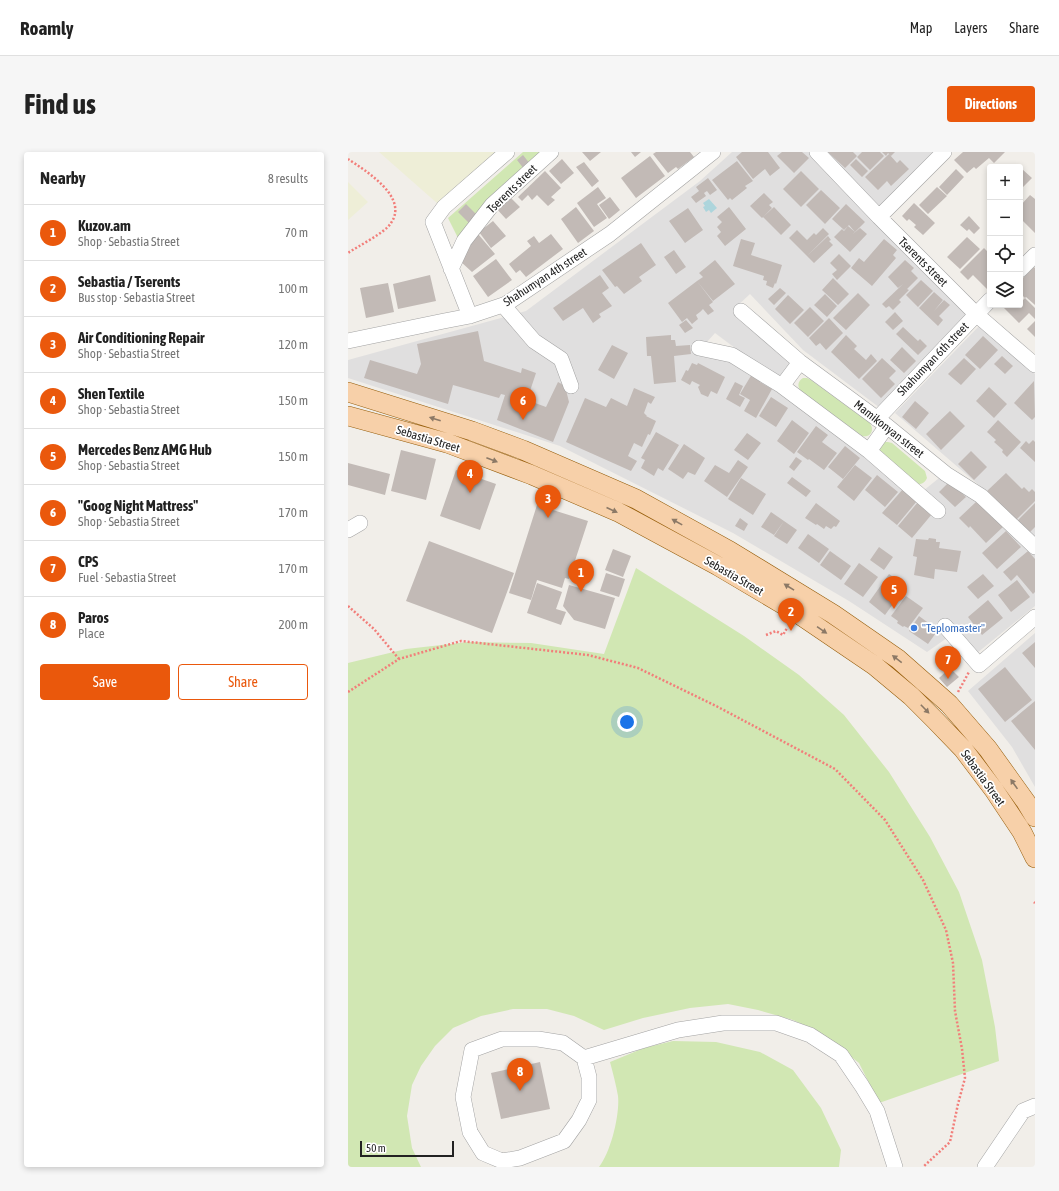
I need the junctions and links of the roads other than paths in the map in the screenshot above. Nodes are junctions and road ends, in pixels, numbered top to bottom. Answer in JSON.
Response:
{"nodes":[{"id":1,"x":507,"y":152,"type":"edge"},
{"id":2,"x":551,"y":152,"type":"edge"},
{"id":3,"x":712,"y":152,"type":"edge"},
{"id":4,"x":817,"y":152,"type":"edge"},
{"id":5,"x":944,"y":152,"type":"edge"},
{"id":6,"x":879,"y":218,"type":"junction"},
{"id":7,"x":1035,"y":254,"type":"edge"},
{"id":8,"x":1023,"y":267,"type":"edge"},
{"id":9,"x":451,"y":269,"type":"junction"},
{"id":10,"x":987,"y":303,"type":"edge"},
{"id":11,"x":503,"y":305,"type":"junction"},
{"id":12,"x":741,"y":311,"type":"dead end"},
{"id":13,"x":976,"y":314,"type":"junction"},
{"id":14,"x":470,"y":316,"type":"junction"},
{"id":15,"x":348,"y":341,"type":"edge"},
{"id":16,"x":699,"y":348,"type":"dead end"},
{"id":17,"x":800,"y":362,"type":"junction"},
{"id":18,"x":1035,"y":365,"type":"edge"},
{"id":19,"x":571,"y":386,"type":"dead end"},
{"id":20,"x":782,"y":386,"type":"junction"},
{"id":21,"x":348,"y":392,"type":"edge"},
{"id":22,"x":348,"y":416,"type":"edge"},
{"id":23,"x":882,"y":422,"type":"junction"},
{"id":24,"x":869,"y":451,"type":"junction"},
{"id":25,"x":938,"y":511,"type":"dead end"},
{"id":26,"x":1035,"y":547,"type":"edge"},
{"id":27,"x":1035,"y":618,"type":"edge"},
{"id":28,"x":945,"y":626,"type":"dead end"},
{"id":29,"x":1035,"y":817,"type":"edge"},
{"id":30,"x":1035,"y":858,"type":"edge"},
{"id":31,"x":584,"y":1058,"type":"junction"},
{"id":32,"x":1035,"y":1106,"type":"edge"},
{"id":33,"x":895,"y":1167,"type":"edge"},
{"id":34,"x":985,"y":1167,"type":"edge"}],
"edges":[{"from":1,"to":9,"type":"street"},
{"from":2,"to":9,"type":"street","name":"Tserents street"},
{"from":3,"to":11,"type":"street","name":"Shahumyan 4th street"},
{"from":4,"to":6,"type":"street","name":"Tserents street"},
{"from":5,"to":6,"type":"street"},
{"from":6,"to":13,"type":"street","name":"Tserents street"},
{"from":7,"to":8,"type":"street"},
{"from":9,"to":14,"type":"street"},
{"from":10,"to":13,"type":"street","name":"Shahumyan 6th street"},
{"from":11,"to":14,"type":"street","name":"Shahumyan 4th street"},
{"from":11,"to":19,"type":"street"},
{"from":12,"to":17,"type":"street","name":"Mamikonyan street"},
{"from":13,"to":18,"type":"street","name":"Tserents street"},
{"from":13,"to":23,"type":"street","name":"Shahumyan 6th street"},
{"from":14,"to":15,"type":"street","name":"Shahumyan 4th street"},
{"from":16,"to":20,"type":"street"},
{"from":17,"to":20,"type":"street"},
{"from":17,"to":23,"type":"street","name":"Mamikonyan street"},
{"from":20,"to":24,"type":"street"},
{"from":29,"to":21,"type":"main road","name":"Sebastia Street","one_way":true},
{"from":22,"to":30,"type":"main road","name":"Sebastia Street","one_way":true},
{"from":23,"to":24,"type":"street","name":"Shahumyan 6th street"},
{"from":23,"to":26,"type":"street","name":"Mamikonyan street"},
{"from":24,"to":25,"type":"street"},
{"from":27,"to":28,"type":"street"},
{"from":31,"to":31,"type":"street"},
{"from":31,"to":33,"type":"street"},
{"from":32,"to":34,"type":"street"}]}
